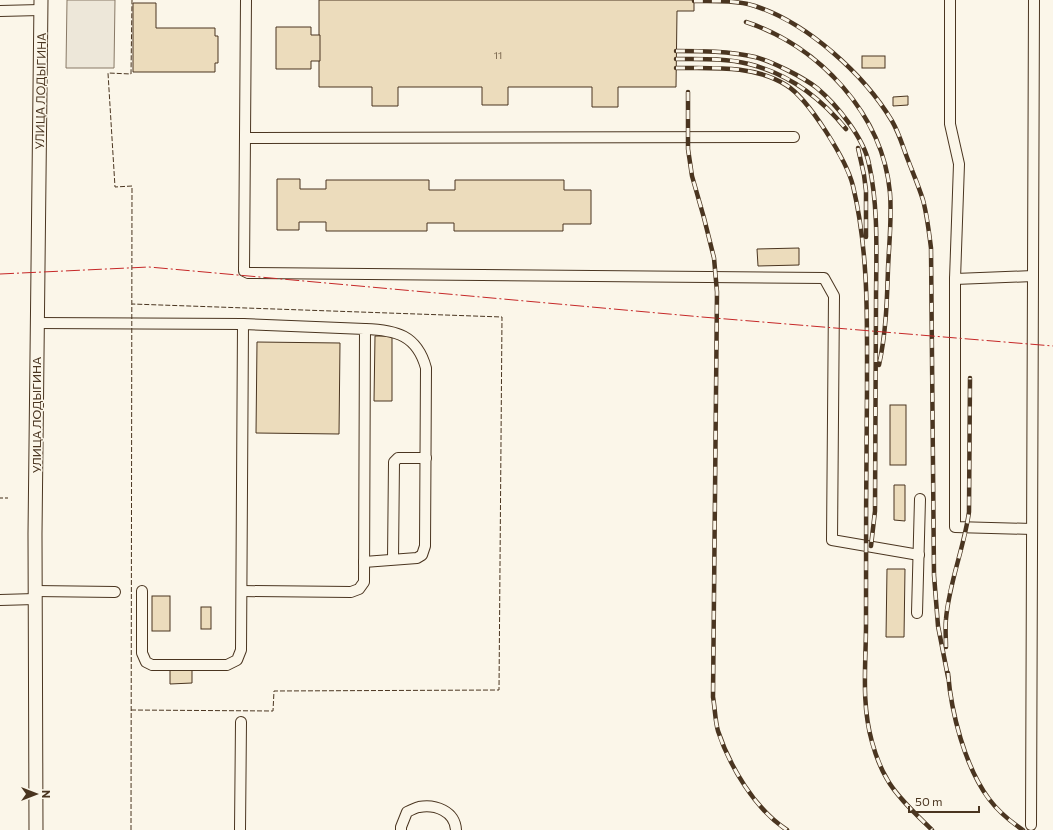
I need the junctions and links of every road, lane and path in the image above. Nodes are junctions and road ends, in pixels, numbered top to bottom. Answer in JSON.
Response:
{"nodes":[{"id":1,"x":246,"y":0,"type":"edge"},
{"id":2,"x":950,"y":0,"type":"edge"},
{"id":3,"x":1034,"y":0,"type":"edge"},
{"id":4,"x":41,"y":5,"type":"edge"},
{"id":5,"x":0,"y":11,"type":"edge"},
{"id":6,"x":794,"y":137,"type":"dead end"},
{"id":7,"x":246,"y":138,"type":"junction"},
{"id":8,"x":1033,"y":276,"type":"junction"},
{"id":9,"x":955,"y":279,"type":"junction"},
{"id":10,"x":37,"y":323,"type":"junction"},
{"id":11,"x":243,"y":324,"type":"junction"},
{"id":12,"x":365,"y":329,"type":"junction"},
{"id":13,"x":426,"y":458,"type":"junction"},
{"id":14,"x":0,"y":498,"type":"edge"},
{"id":15,"x":9,"y":498,"type":"dead end"},
{"id":16,"x":920,"y":499,"type":"dead end"},
{"id":17,"x":1032,"y":529,"type":"junction"},
{"id":18,"x":919,"y":555,"type":"junction"},
{"id":19,"x":393,"y":560,"type":"junction"},
{"id":20,"x":364,"y":562,"type":"junction"},
{"id":21,"x":142,"y":591,"type":"dead end"},
{"id":22,"x":242,"y":591,"type":"junction"},
{"id":23,"x":115,"y":592,"type":"dead end"},
{"id":24,"x":35,"y":595,"type":"junction"},
{"id":25,"x":0,"y":600,"type":"edge"},
{"id":26,"x":917,"y":613,"type":"dead end"},
{"id":27,"x":241,"y":722,"type":"dead end"},
{"id":28,"x":1031,"y":825,"type":"dead end"},
{"id":29,"x":36,"y":830,"type":"edge"},
{"id":30,"x":240,"y":830,"type":"edge"},
{"id":31,"x":401,"y":830,"type":"edge"},
{"id":32,"x":456,"y":830,"type":"edge"}],
"edges":[{"from":1,"to":7,"type":"lane"},
{"from":2,"to":9,"type":"lane"},
{"from":3,"to":8,"type":"lane"},
{"from":4,"to":5,"type":"lane"},
{"from":4,"to":10,"type":"main road","name":"УЛИЦА ЛОДЫГИНА"},
{"from":6,"to":7,"type":"lane"},
{"from":7,"to":18,"type":"lane"},
{"from":8,"to":9,"type":"lane"},
{"from":8,"to":17,"type":"lane"},
{"from":9,"to":17,"type":"lane"},
{"from":10,"to":11,"type":"lane"},
{"from":10,"to":24,"type":"main road","name":"УЛИЦА ЛОДЫГИНА"},
{"from":11,"to":12,"type":"lane"},
{"from":11,"to":22,"type":"lane"},
{"from":12,"to":13,"type":"lane"},
{"from":12,"to":20,"type":"lane"},
{"from":13,"to":19,"type":"lane"},
{"from":13,"to":19,"type":"lane"},
{"from":14,"to":15,"type":"path"},
{"from":16,"to":18,"type":"lane"},
{"from":17,"to":28,"type":"lane"},
{"from":18,"to":26,"type":"lane"},
{"from":19,"to":20,"type":"lane"},
{"from":20,"to":22,"type":"lane"},
{"from":21,"to":22,"type":"lane"},
{"from":23,"to":24,"type":"lane"},
{"from":24,"to":25,"type":"lane"},
{"from":24,"to":29,"type":"main road","name":"УЛИЦА ЛОДЫГИНА"},
{"from":27,"to":30,"type":"lane"},
{"from":31,"to":32,"type":"lane"}]}
